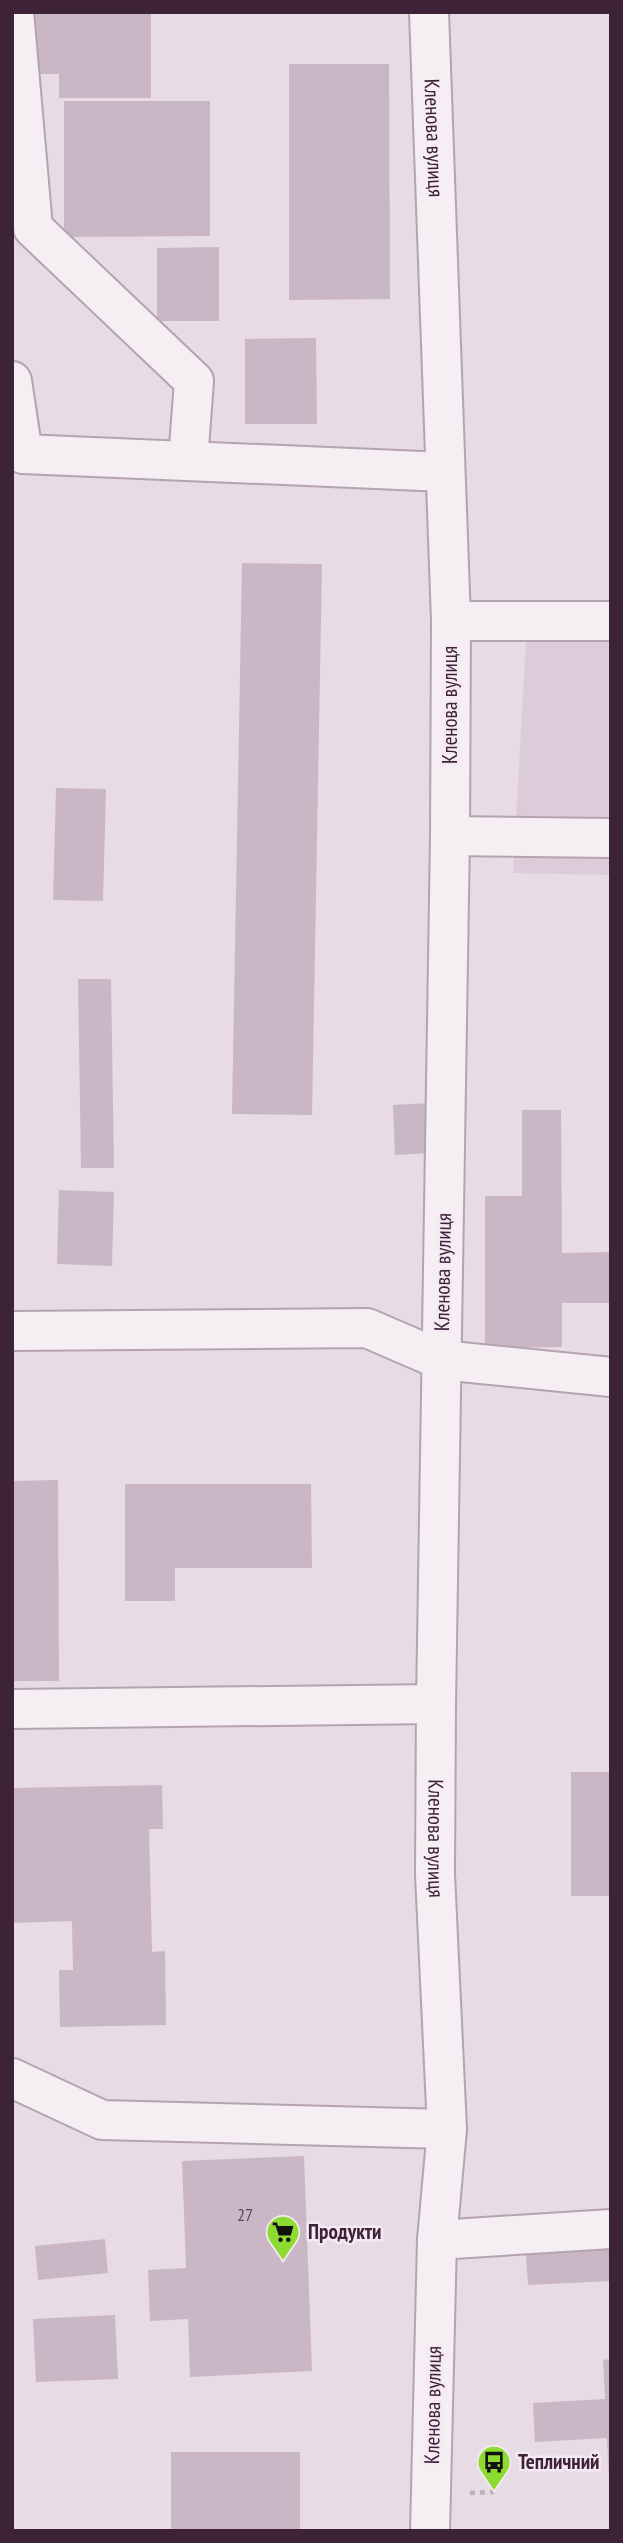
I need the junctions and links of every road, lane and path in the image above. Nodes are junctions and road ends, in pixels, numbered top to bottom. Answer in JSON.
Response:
{"nodes":[{"id":1,"x":14,"y":12,"type":"edge"},
{"id":2,"x":429,"y":12,"type":"edge"},
{"id":3,"x":12,"y":380,"type":"edge"},
{"id":4,"x":188,"y":461,"type":"junction"},
{"id":5,"x":445,"y":472,"type":"junction"},
{"id":6,"x":451,"y":621,"type":"junction"},
{"id":7,"x":611,"y":621,"type":"edge"},
{"id":8,"x":450,"y":836,"type":"junction"},
{"id":9,"x":611,"y":838,"type":"edge"},
{"id":10,"x":12,"y":1331,"type":"edge"},
{"id":11,"x":441,"y":1360,"type":"junction"},
{"id":12,"x":611,"y":1377,"type":"edge"},
{"id":13,"x":436,"y":1704,"type":"junction"},
{"id":14,"x":12,"y":1709,"type":"edge"},
{"id":15,"x":12,"y":2078,"type":"edge"},
{"id":16,"x":447,"y":2129,"type":"junction"},
{"id":17,"x":611,"y":2229,"type":"edge"},
{"id":18,"x":437,"y":2240,"type":"junction"},
{"id":19,"x":430,"y":2531,"type":"edge"}],
"edges":[{"from":1,"to":4,"type":"street"},
{"from":2,"to":5,"type":"street","name":"Кленова вулиця"},
{"from":3,"to":4,"type":"street"},
{"from":4,"to":5,"type":"street"},
{"from":5,"to":6,"type":"street","name":"Кленова вулиця"},
{"from":6,"to":7,"type":"street"},
{"from":6,"to":8,"type":"street","name":"Кленова вулиця"},
{"from":8,"to":9,"type":"street"},
{"from":8,"to":11,"type":"street","name":"Кленова вулиця"},
{"from":10,"to":11,"type":"street"},
{"from":11,"to":12,"type":"street"},
{"from":11,"to":13,"type":"street","name":"Кленова вулиця"},
{"from":13,"to":14,"type":"street"},
{"from":13,"to":16,"type":"street","name":"Кленова вулиця"},
{"from":15,"to":16,"type":"street"},
{"from":16,"to":18,"type":"street","name":"Кленова вулиця"},
{"from":17,"to":18,"type":"street"},
{"from":18,"to":19,"type":"street","name":"Кленова вулиця"}]}
